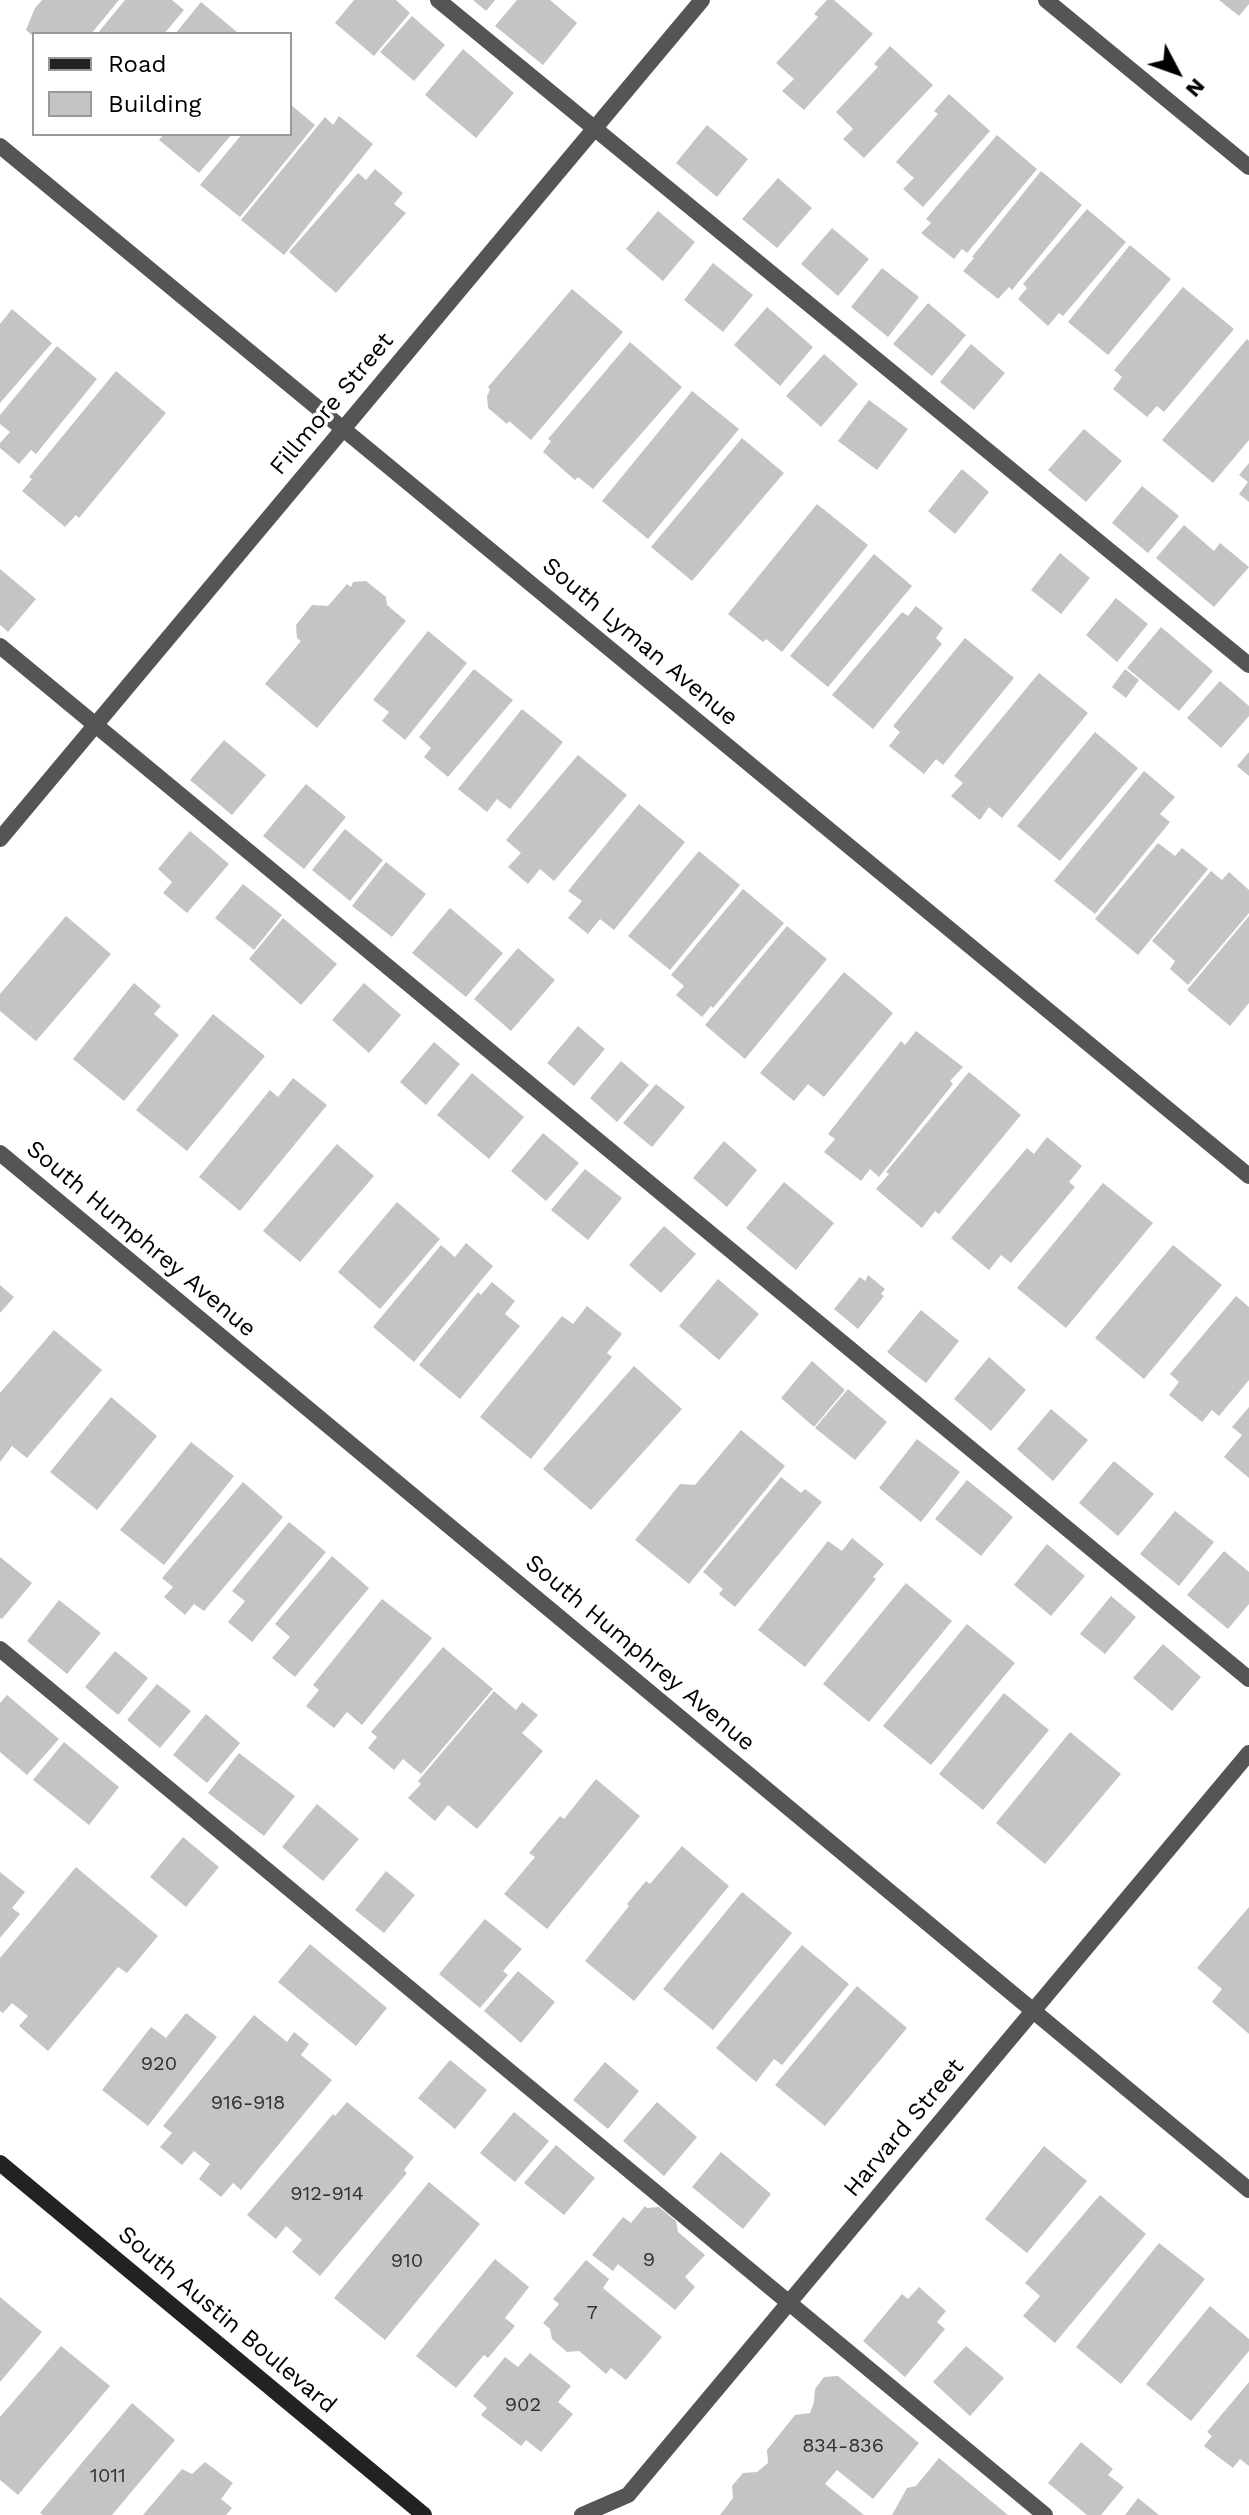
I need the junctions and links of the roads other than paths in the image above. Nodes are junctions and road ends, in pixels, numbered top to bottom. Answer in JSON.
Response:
{"nodes":[{"id":1,"x":438,"y":0,"type":"edge"},
{"id":2,"x":702,"y":0,"type":"edge"},
{"id":3,"x":1046,"y":0,"type":"edge"},
{"id":4,"x":595,"y":128,"type":"junction"},
{"id":5,"x":0,"y":146,"type":"edge"},
{"id":6,"x":1249,"y":167,"type":"edge"},
{"id":7,"x":343,"y":429,"type":"junction"},
{"id":8,"x":0,"y":646,"type":"edge"},
{"id":9,"x":1249,"y":665,"type":"edge"},
{"id":10,"x":96,"y":725,"type":"junction"},
{"id":11,"x":0,"y":839,"type":"edge"},
{"id":12,"x":0,"y":1153,"type":"edge"},
{"id":13,"x":1249,"y":1176,"type":"edge"},
{"id":14,"x":0,"y":1649,"type":"edge"},
{"id":15,"x":1249,"y":1679,"type":"edge"},
{"id":16,"x":1249,"y":1753,"type":"edge"},
{"id":17,"x":1032,"y":2010,"type":"junction"},
{"id":18,"x":0,"y":2163,"type":"edge"},
{"id":19,"x":1249,"y":2190,"type":"edge"},
{"id":20,"x":789,"y":2303,"type":"junction"},
{"id":21,"x":424,"y":2515,"type":"edge"},
{"id":22,"x":582,"y":2515,"type":"edge"},
{"id":23,"x":1045,"y":2515,"type":"edge"}],
"edges":[{"from":1,"to":4,"type":"street"},
{"from":2,"to":4,"type":"street","name":"Fillmore Street"},
{"from":3,"to":6,"type":"street"},
{"from":4,"to":7,"type":"street","name":"Fillmore Street"},
{"from":4,"to":9,"type":"street"},
{"from":5,"to":7,"type":"street","name":"South Lyman Avenue"},
{"from":7,"to":10,"type":"street","name":"Fillmore Street"},
{"from":7,"to":13,"type":"street","name":"South Lyman Avenue"},
{"from":8,"to":10,"type":"street"},
{"from":10,"to":11,"type":"street","name":"Fillmore Street"},
{"from":10,"to":15,"type":"street"},
{"from":12,"to":17,"type":"street","name":"South Humphrey Avenue"},
{"from":14,"to":20,"type":"street"},
{"from":16,"to":17,"type":"street","name":"Harvard Street"},
{"from":17,"to":19,"type":"street","name":"South Humphrey Avenue"},
{"from":17,"to":20,"type":"street","name":"Harvard Street"},
{"from":18,"to":21,"type":"street","name":"South Austin Boulevard"},
{"from":20,"to":22,"type":"street","name":"Harvard Street"},
{"from":20,"to":23,"type":"street"}]}
